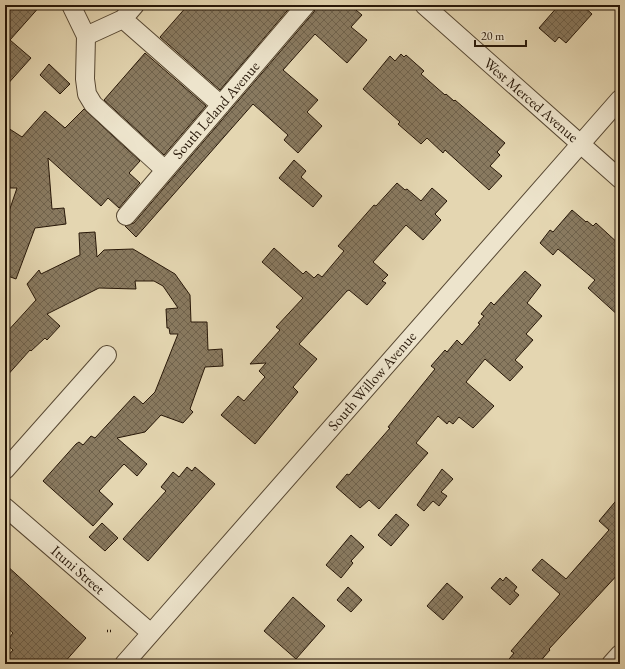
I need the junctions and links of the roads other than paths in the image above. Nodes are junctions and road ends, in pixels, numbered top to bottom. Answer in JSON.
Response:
{"nodes":[{"id":1,"x":71,"y":5,"type":"edge"},
{"id":2,"x":135,"y":5,"type":"edge"},
{"id":3,"x":306,"y":5,"type":"edge"},
{"id":4,"x":424,"y":5,"type":"edge"},
{"id":5,"x":123,"y":18,"type":"junction"},
{"id":6,"x":86,"y":36,"type":"junction"},
{"id":7,"x":620,"y":99,"type":"edge"},
{"id":8,"x":221,"y":105,"type":"junction"},
{"id":9,"x":581,"y":144,"type":"junction"},
{"id":10,"x":165,"y":170,"type":"junction"},
{"id":11,"x":620,"y":179,"type":"edge"},
{"id":12,"x":126,"y":216,"type":"dead end"},
{"id":13,"x":107,"y":354,"type":"dead end"},
{"id":14,"x":5,"y":470,"type":"edge"},
{"id":15,"x":5,"y":507,"type":"edge"},
{"id":16,"x":151,"y":633,"type":"junction"},
{"id":17,"x":620,"y":654,"type":"edge"},
{"id":18,"x":124,"y":664,"type":"edge"},
{"id":19,"x":611,"y":664,"type":"edge"}],
"edges":[{"from":1,"to":6,"type":"street"},
{"from":2,"to":5,"type":"street"},
{"from":3,"to":8,"type":"street","name":"South Leland Avenue"},
{"from":4,"to":9,"type":"street","name":"West Merced Avenue"},
{"from":5,"to":6,"type":"street"},
{"from":5,"to":8,"type":"street"},
{"from":6,"to":10,"type":"street"},
{"from":7,"to":9,"type":"street","name":"South Willow Avenue"},
{"from":8,"to":10,"type":"street","name":"South Leland Avenue"},
{"from":9,"to":11,"type":"street","name":"West Merced Avenue"},
{"from":9,"to":16,"type":"street","name":"South Willow Avenue"},
{"from":10,"to":12,"type":"street","name":"South Leland Avenue"},
{"from":13,"to":14,"type":"street"},
{"from":15,"to":16,"type":"street","name":"Ituni Street"},
{"from":16,"to":18,"type":"street","name":"South Willow Avenue"},
{"from":17,"to":19,"type":"street"}]}
